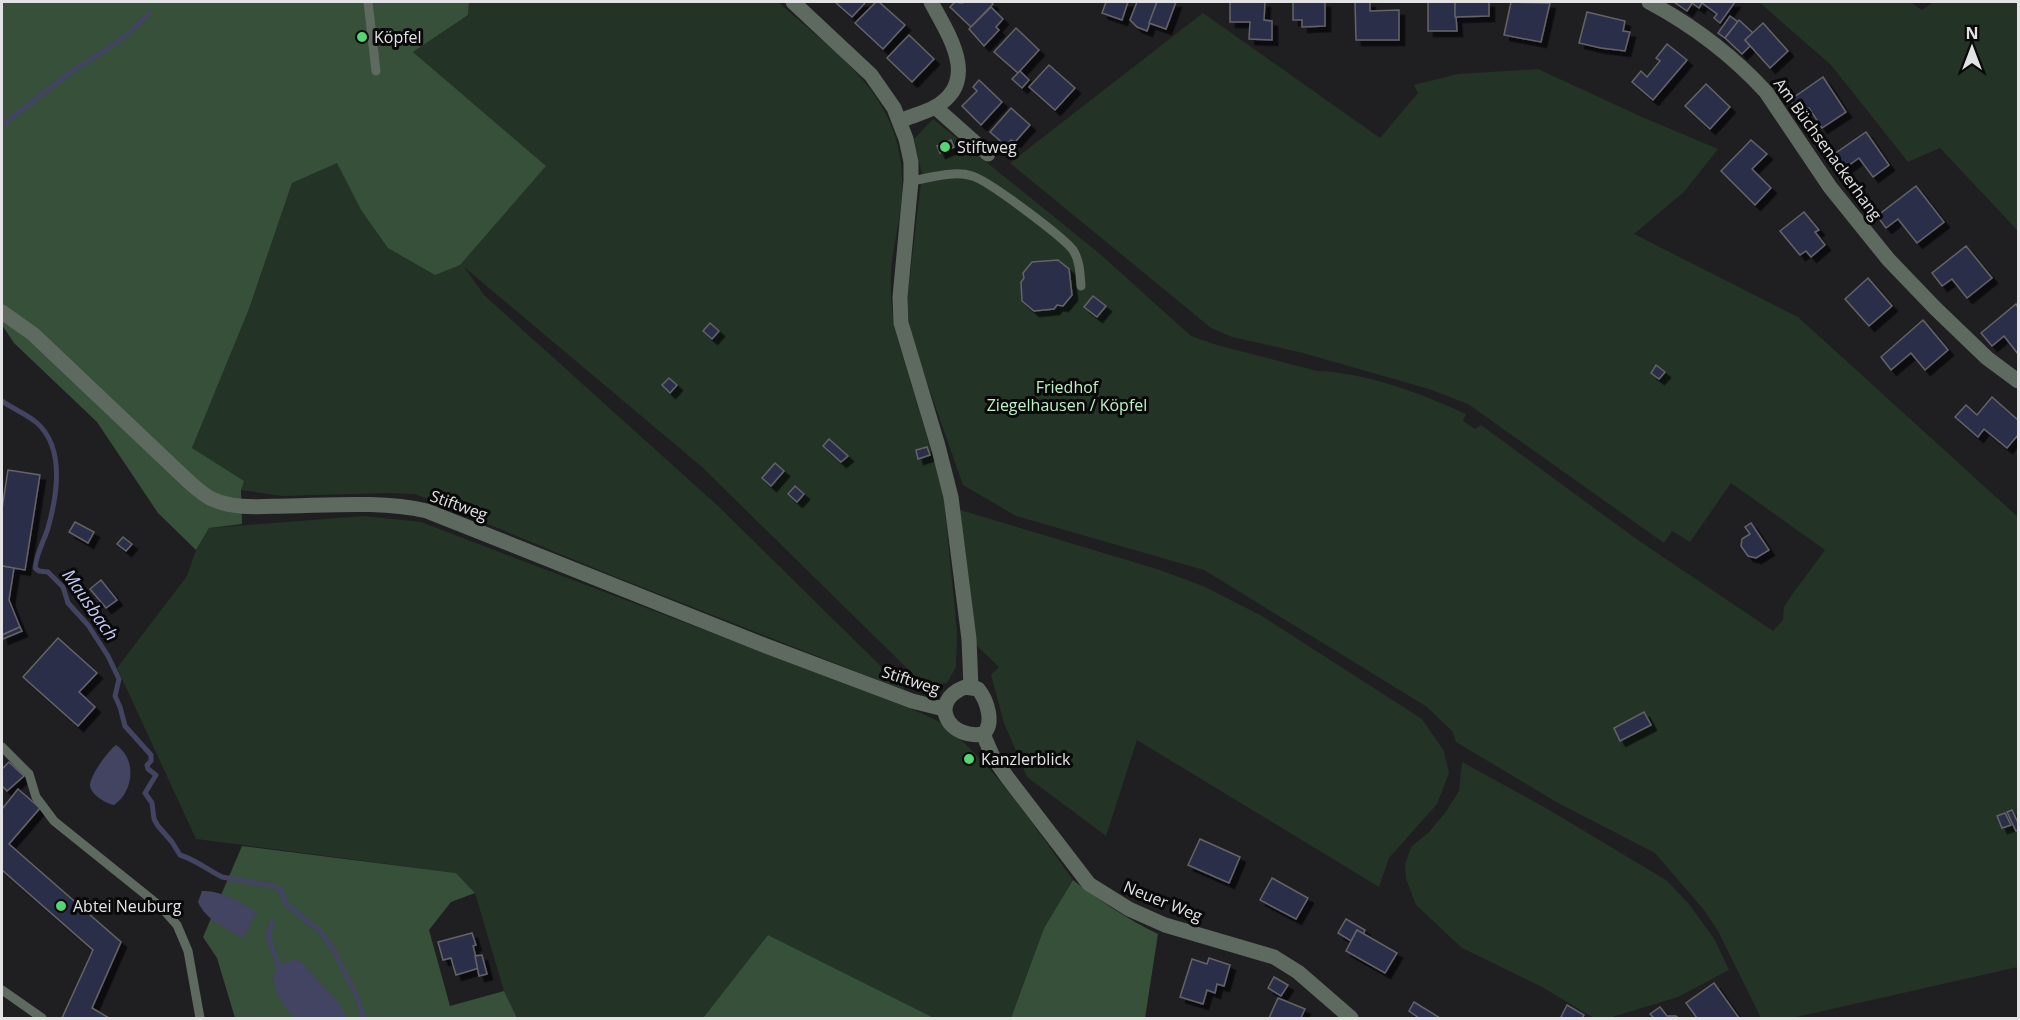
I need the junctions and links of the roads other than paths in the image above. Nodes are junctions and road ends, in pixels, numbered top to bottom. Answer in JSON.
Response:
{"nodes":[{"id":1,"x":368,"y":2,"type":"edge"},
{"id":2,"x":793,"y":2,"type":"edge"},
{"id":3,"x":931,"y":2,"type":"edge"},
{"id":4,"x":1649,"y":2,"type":"edge"},
{"id":5,"x":376,"y":71,"type":"dead end"},
{"id":6,"x":935,"y":107,"type":"junction"},
{"id":7,"x":900,"y":121,"type":"junction"},
{"id":8,"x":988,"y":154,"type":"dead end"},
{"id":9,"x":911,"y":181,"type":"junction"},
{"id":10,"x":1080,"y":286,"type":"dead end"},
{"id":11,"x":2,"y":312,"type":"edge"},
{"id":12,"x":2019,"y":381,"type":"edge"},
{"id":13,"x":971,"y":687,"type":"junction"},
{"id":14,"x":944,"y":709,"type":"junction"},
{"id":15,"x":983,"y":735,"type":"junction"},
{"id":16,"x":2,"y":747,"type":"edge"},
{"id":17,"x":2,"y":990,"type":"edge"},
{"id":18,"x":42,"y":1018,"type":"edge"},
{"id":19,"x":200,"y":1018,"type":"edge"},
{"id":20,"x":1351,"y":1018,"type":"edge"}],
"edges":[{"from":1,"to":5,"type":"lane"},
{"from":2,"to":7,"type":"street"},
{"from":3,"to":6,"type":"street"},
{"from":4,"to":12,"type":"street","name":"Am Büchsenackerhang"},
{"from":6,"to":7,"type":"street"},
{"from":6,"to":8,"type":"street"},
{"from":7,"to":9,"type":"street"},
{"from":9,"to":10,"type":"lane"},
{"from":9,"to":13,"type":"street"},
{"from":11,"to":14,"type":"street","name":"Stiftweg"},
{"from":13,"to":14,"type":"street","name":"Stiftweg"},
{"from":13,"to":15,"type":"street"},
{"from":14,"to":15,"type":"street","name":"Stiftweg"},
{"from":15,"to":20,"type":"street","name":"Neuer Weg"},
{"from":16,"to":19,"type":"lane"},
{"from":17,"to":18,"type":"lane"}]}
